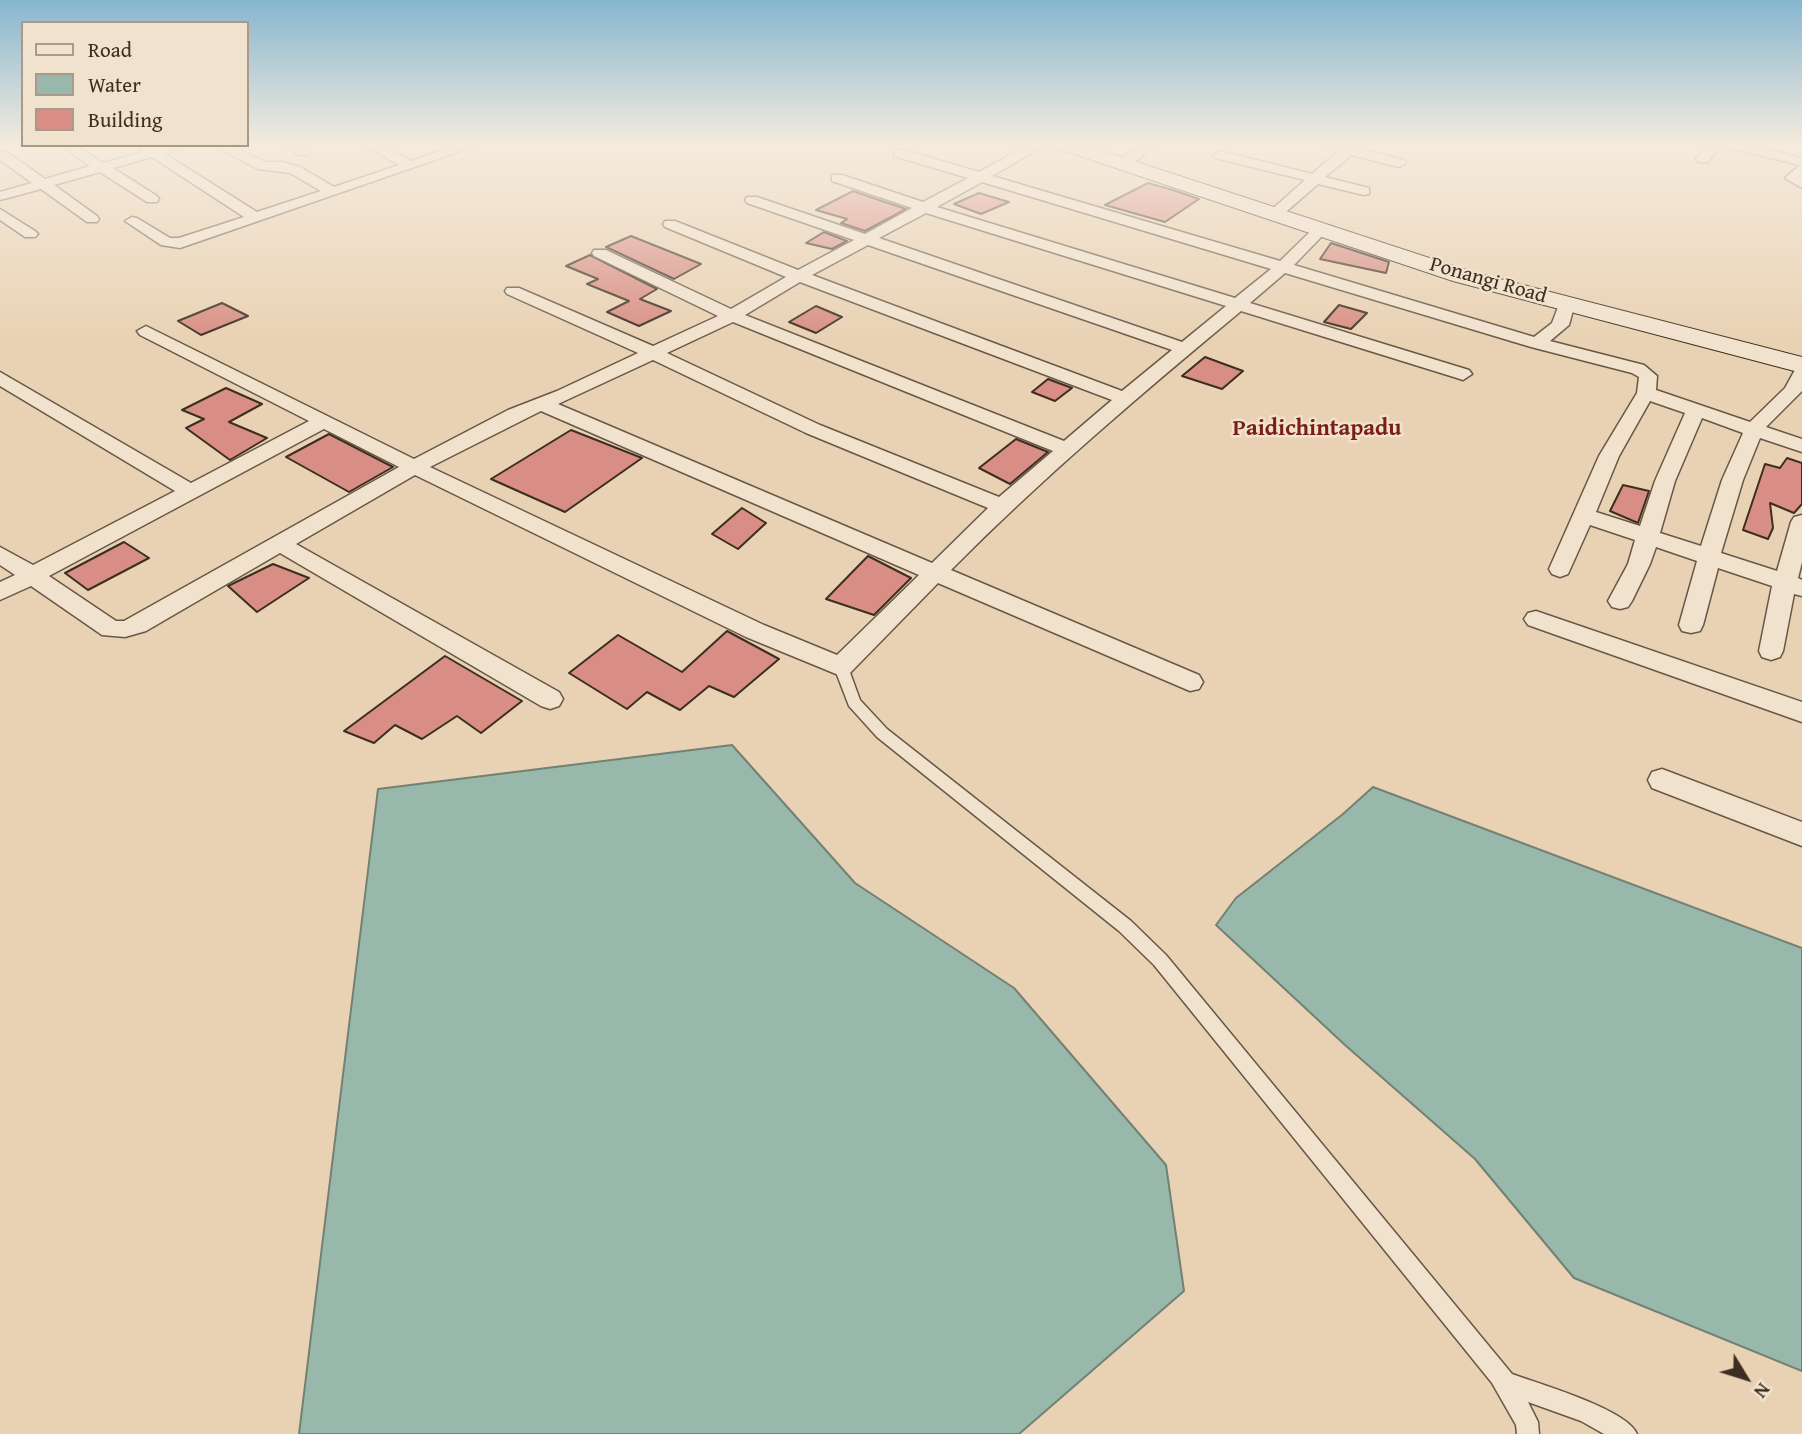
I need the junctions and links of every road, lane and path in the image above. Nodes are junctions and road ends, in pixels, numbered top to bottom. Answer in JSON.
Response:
{"nodes":[{"id":1,"x":79,"y":210,"type":"edge"},
{"id":2,"x":243,"y":210,"type":"edge"},
{"id":3,"x":278,"y":210,"type":"edge"},
{"id":4,"x":782,"y":210,"type":"edge"},
{"id":5,"x":923,"y":210,"type":"edge"},
{"id":6,"x":932,"y":210,"type":"edge"},
{"id":7,"x":1084,"y":210,"type":"edge"},
{"id":8,"x":1263,"y":210,"type":"edge"},
{"id":9,"x":1280,"y":210,"type":"edge"},
{"id":10,"x":0,"y":213,"type":"edge"},
{"id":11,"x":1275,"y":214,"type":"junction"},
{"id":12,"x":256,"y":218,"type":"junction"},
{"id":13,"x":92,"y":219,"type":"dead end"},
{"id":14,"x":132,"y":221,"type":"dead end"},
{"id":15,"x":670,"y":224,"type":"dead end"},
{"id":16,"x":1320,"y":230,"type":"junction"},
{"id":17,"x":30,"y":234,"type":"dead end"},
{"id":18,"x":871,"y":239,"type":"junction"},
{"id":19,"x":600,"y":253,"type":"dead end"},
{"id":20,"x":1282,"y":268,"type":"junction"},
{"id":21,"x":799,"y":276,"type":"junction"},
{"id":22,"x":513,"y":291,"type":"dead end"},
{"id":23,"x":1567,"y":303,"type":"junction"},
{"id":24,"x":1235,"y":305,"type":"junction"},
{"id":25,"x":732,"y":316,"type":"junction"},
{"id":26,"x":146,"y":331,"type":"dead end"},
{"id":27,"x":1537,"y":343,"type":"junction"},
{"id":28,"x":1184,"y":348,"type":"junction"},
{"id":29,"x":655,"y":354,"type":"junction"},
{"id":30,"x":1802,"y":365,"type":"edge"},
{"id":31,"x":1802,"y":372,"type":"edge"},
{"id":32,"x":1463,"y":374,"type":"dead end"},
{"id":33,"x":0,"y":378,"type":"edge"},
{"id":34,"x":1646,"y":393,"type":"junction"},
{"id":35,"x":1125,"y":398,"type":"junction"},
{"id":36,"x":541,"y":404,"type":"junction"},
{"id":37,"x":1696,"y":410,"type":"junction"},
{"id":38,"x":325,"y":421,"type":"junction"},
{"id":39,"x":1754,"y":430,"type":"junction"},
{"id":40,"x":1802,"y":446,"type":"edge"},
{"id":41,"x":1067,"y":449,"type":"junction"},
{"id":42,"x":414,"y":467,"type":"junction"},
{"id":43,"x":191,"y":492,"type":"junction"},
{"id":44,"x":1002,"y":506,"type":"junction"},
{"id":45,"x":1586,"y":516,"type":"junction"},
{"id":46,"x":1802,"y":522,"type":"edge"},
{"id":47,"x":1648,"y":538,"type":"junction"},
{"id":48,"x":280,"y":544,"type":"junction"},
{"id":49,"x":0,"y":554,"type":"edge"},
{"id":50,"x":1710,"y":558,"type":"junction"},
{"id":51,"x":1560,"y":569,"type":"dead end"},
{"id":52,"x":933,"y":574,"type":"junction"},
{"id":53,"x":31,"y":576,"type":"junction"},
{"id":54,"x":1793,"y":585,"type":"edge"},
{"id":55,"x":0,"y":592,"type":"edge"},
{"id":56,"x":1620,"y":601,"type":"dead end"},
{"id":57,"x":1536,"y":619,"type":"dead end"},
{"id":58,"x":1690,"y":625,"type":"dead end"},
{"id":59,"x":1771,"y":651,"type":"dead end"},
{"id":60,"x":841,"y":667,"type":"junction"},
{"id":61,"x":1190,"y":682,"type":"dead end"},
{"id":62,"x":550,"y":699,"type":"dead end"},
{"id":63,"x":1802,"y":712,"type":"edge"},
{"id":64,"x":1662,"y":780,"type":"dead end"},
{"id":65,"x":1802,"y":834,"type":"edge"},
{"id":66,"x":1505,"y":1383,"type":"junction"},
{"id":67,"x":1528,"y":1434,"type":"edge"},
{"id":68,"x":1626,"y":1434,"type":"edge"}],
"edges":[{"from":1,"to":13,"type":"street"},
{"from":2,"to":12,"type":"street"},
{"from":3,"to":12,"type":"street"},
{"from":4,"to":18,"type":"street"},
{"from":5,"to":18,"type":"street"},
{"from":6,"to":24,"type":"street"},
{"from":7,"to":20,"type":"street"},
{"from":8,"to":11,"type":"street","name":"Ponangi Road"},
{"from":9,"to":11,"type":"street"},
{"from":10,"to":17,"type":"street"},
{"from":11,"to":16,"type":"street","name":"Ponangi Road"},
{"from":12,"to":14,"type":"street"},
{"from":15,"to":21,"type":"street"},
{"from":16,"to":20,"type":"street"},
{"from":16,"to":23,"type":"street","name":"Ponangi Road"},
{"from":18,"to":21,"type":"street"},
{"from":18,"to":28,"type":"street"},
{"from":19,"to":25,"type":"street"},
{"from":20,"to":24,"type":"street"},
{"from":20,"to":27,"type":"street"},
{"from":21,"to":25,"type":"street"},
{"from":21,"to":35,"type":"street"},
{"from":22,"to":29,"type":"street"},
{"from":23,"to":27,"type":"street"},
{"from":23,"to":30,"type":"street","name":"Ponangi Road"},
{"from":24,"to":28,"type":"street"},
{"from":24,"to":32,"type":"street"},
{"from":25,"to":29,"type":"street"},
{"from":25,"to":41,"type":"street"},
{"from":26,"to":38,"type":"street"},
{"from":27,"to":34,"type":"street"},
{"from":28,"to":35,"type":"street"},
{"from":29,"to":36,"type":"street"},
{"from":29,"to":44,"type":"street"},
{"from":31,"to":39,"type":"street"},
{"from":33,"to":43,"type":"street"},
{"from":34,"to":37,"type":"street"},
{"from":34,"to":45,"type":"street"},
{"from":35,"to":41,"type":"street"},
{"from":36,"to":42,"type":"street"},
{"from":36,"to":52,"type":"street"},
{"from":37,"to":39,"type":"street"},
{"from":37,"to":47,"type":"street"},
{"from":38,"to":42,"type":"street"},
{"from":38,"to":43,"type":"street"},
{"from":39,"to":40,"type":"street"},
{"from":39,"to":50,"type":"street"},
{"from":41,"to":44,"type":"street"},
{"from":42,"to":48,"type":"street"},
{"from":42,"to":60,"type":"street"},
{"from":43,"to":53,"type":"street"},
{"from":44,"to":52,"type":"street"},
{"from":45,"to":47,"type":"street"},
{"from":45,"to":51,"type":"street"},
{"from":46,"to":54,"type":"street"},
{"from":47,"to":50,"type":"street"},
{"from":47,"to":56,"type":"street"},
{"from":48,"to":53,"type":"street"},
{"from":48,"to":62,"type":"street"},
{"from":49,"to":53,"type":"street"},
{"from":50,"to":54,"type":"street"},
{"from":50,"to":58,"type":"street"},
{"from":52,"to":60,"type":"street"},
{"from":52,"to":61,"type":"street"},
{"from":53,"to":55,"type":"street"},
{"from":54,"to":59,"type":"street"},
{"from":57,"to":63,"type":"street"},
{"from":60,"to":66,"type":"lane"},
{"from":64,"to":65,"type":"street"},
{"from":66,"to":67,"type":"lane"},
{"from":66,"to":68,"type":"lane"}]}
